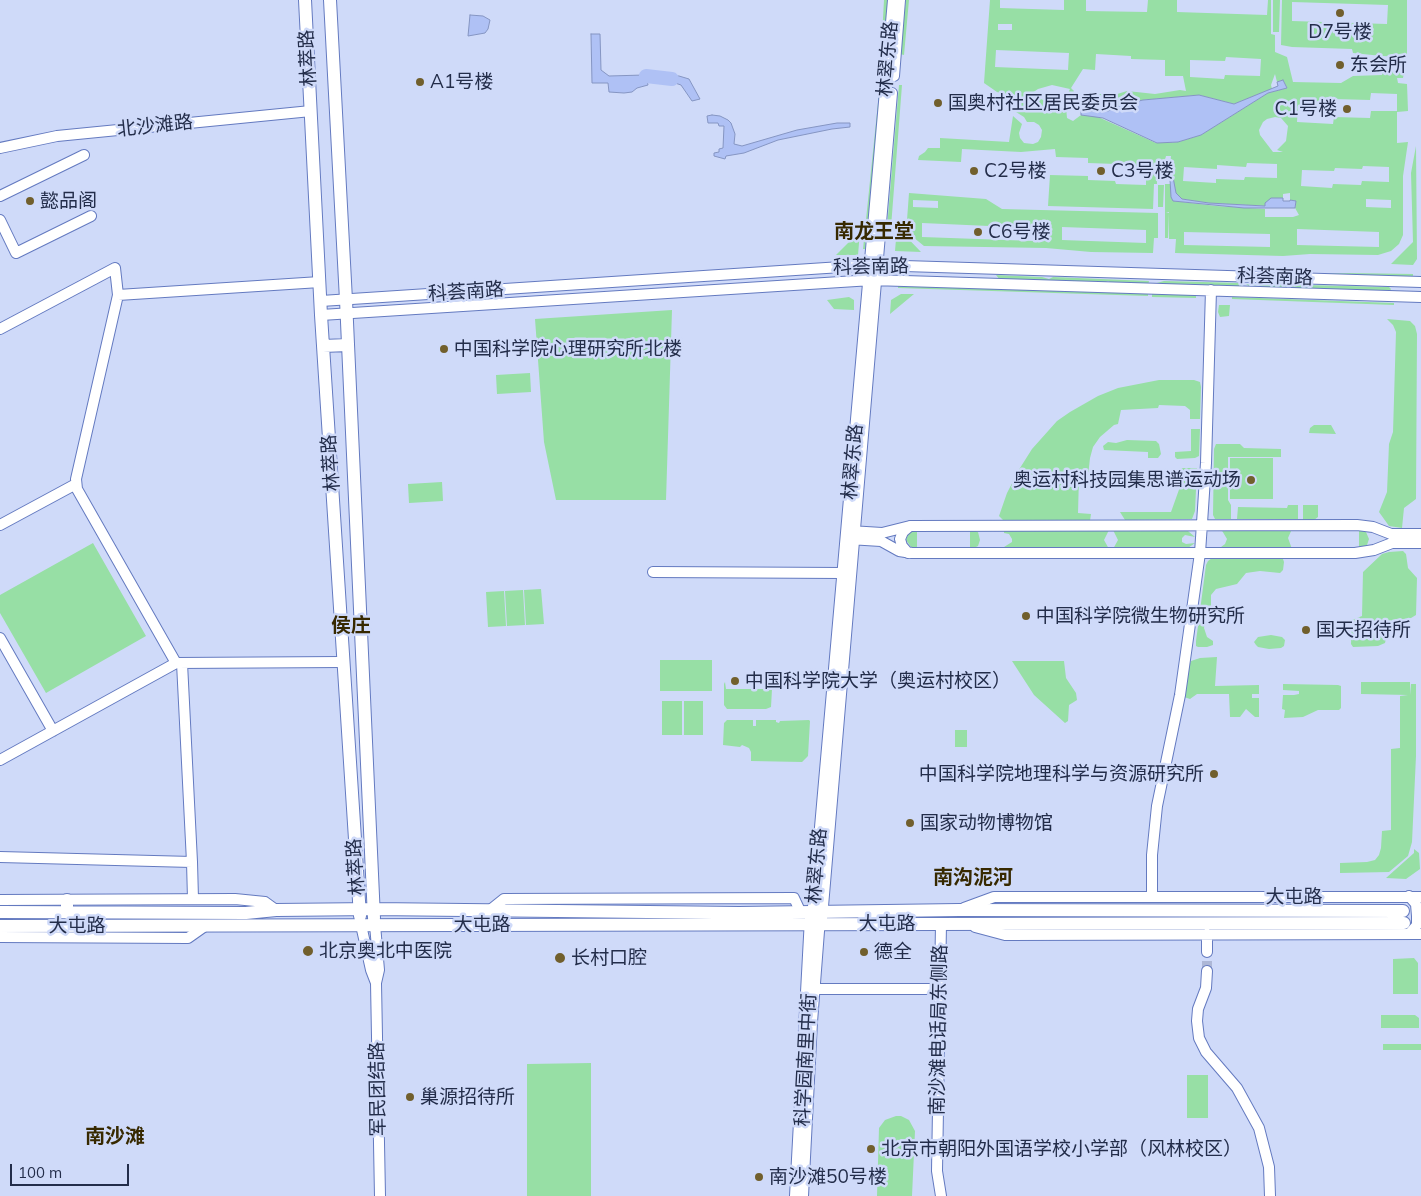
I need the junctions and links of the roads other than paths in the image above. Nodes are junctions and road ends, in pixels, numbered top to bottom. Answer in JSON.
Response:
{"nodes":[{"id":1,"x":305,"y":0,"type":"edge"},
{"id":2,"x":330,"y":0,"type":"edge"},
{"id":3,"x":893,"y":0,"type":"edge"},
{"id":4,"x":900,"y":0,"type":"edge"},
{"id":5,"x":311,"y":111,"type":"junction"},
{"id":6,"x":0,"y":148,"type":"edge"},
{"id":7,"x":84,"y":155,"type":"dead end"},
{"id":8,"x":0,"y":196,"type":"edge"},
{"id":9,"x":91,"y":216,"type":"dead end"},
{"id":10,"x":0,"y":220,"type":"edge"},
{"id":11,"x":872,"y":273,"type":"junction"},
{"id":12,"x":1393,"y":281,"type":"junction"},
{"id":13,"x":320,"y":282,"type":"junction"},
{"id":14,"x":1421,"y":282,"type":"edge"},
{"id":15,"x":1211,"y":290,"type":"junction"},
{"id":16,"x":1317,"y":294,"type":"junction"},
{"id":17,"x":118,"y":295,"type":"junction"},
{"id":18,"x":1393,"y":296,"type":"junction"},
{"id":19,"x":1421,"y":297,"type":"edge"},
{"id":20,"x":346,"y":300,"type":"junction"},
{"id":21,"x":321,"y":301,"type":"junction"},
{"id":22,"x":1421,"y":302,"type":"edge"},
{"id":23,"x":346,"y":314,"type":"junction"},
{"id":24,"x":321,"y":315,"type":"junction"},
{"id":25,"x":0,"y":329,"type":"edge"},
{"id":26,"x":348,"y":345,"type":"junction"},
{"id":27,"x":323,"y":346,"type":"junction"},
{"id":28,"x":76,"y":484,"type":"junction"},
{"id":29,"x":0,"y":525,"type":"edge"},
{"id":30,"x":910,"y":526,"type":"junction"},
{"id":31,"x":1203,"y":526,"type":"junction"},
{"id":32,"x":1379,"y":528,"type":"junction"},
{"id":33,"x":1421,"y":534,"type":"edge"},
{"id":34,"x":850,"y":535,"type":"junction"},
{"id":35,"x":1421,"y":543,"type":"edge"},
{"id":36,"x":1379,"y":548,"type":"junction"},
{"id":37,"x":908,"y":553,"type":"junction"},
{"id":38,"x":1200,"y":553,"type":"junction"},
{"id":39,"x":653,"y":572,"type":"dead end"},
{"id":40,"x":843,"y":573,"type":"junction"},
{"id":41,"x":0,"y":638,"type":"edge"},
{"id":42,"x":342,"y":662,"type":"junction"},
{"id":43,"x":179,"y":663,"type":"junction"},
{"id":44,"x":53,"y":731,"type":"junction"},
{"id":45,"x":0,"y":760,"type":"edge"},
{"id":46,"x":0,"y":857,"type":"edge"},
{"id":47,"x":192,"y":862,"type":"junction"},
{"id":48,"x":372,"y":882,"type":"junction"},
{"id":49,"x":357,"y":883,"type":"junction"},
{"id":50,"x":1409,"y":896,"type":"junction"},
{"id":51,"x":1421,"y":896,"type":"edge"},
{"id":52,"x":1152,"y":897,"type":"junction"},
{"id":53,"x":193,"y":899,"type":"junction"},
{"id":54,"x":0,"y":900,"type":"edge"},
{"id":55,"x":67,"y":906,"type":"junction"},
{"id":56,"x":374,"y":909,"type":"junction"},
{"id":57,"x":276,"y":910,"type":"junction"},
{"id":58,"x":359,"y":910,"type":"junction"},
{"id":59,"x":959,"y":910,"type":"junction"},
{"id":60,"x":0,"y":912,"type":"edge"},
{"id":61,"x":814,"y":918,"type":"junction"},
{"id":62,"x":1406,"y":922,"type":"junction"},
{"id":63,"x":941,"y":924,"type":"junction"},
{"id":64,"x":965,"y":924,"type":"junction"},
{"id":65,"x":361,"y":925,"type":"junction"},
{"id":66,"x":375,"y":925,"type":"junction"},
{"id":67,"x":0,"y":926,"type":"edge"},
{"id":68,"x":205,"y":926,"type":"junction"},
{"id":69,"x":1208,"y":934,"type":"junction"},
{"id":70,"x":1421,"y":934,"type":"edge"},
{"id":71,"x":0,"y":937,"type":"edge"},
{"id":72,"x":1207,"y":952,"type":"tunnel mouth"},
{"id":73,"x":1207,"y":971,"type":"tunnel mouth"},
{"id":74,"x":376,"y":983,"type":"junction"},
{"id":75,"x":812,"y":989,"type":"junction"},
{"id":76,"x":940,"y":989,"type":"junction"},
{"id":77,"x":380,"y":1196,"type":"edge"},
{"id":78,"x":795,"y":1196,"type":"edge"},
{"id":79,"x":801,"y":1196,"type":"edge"},
{"id":80,"x":942,"y":1196,"type":"edge"},
{"id":81,"x":1270,"y":1196,"type":"edge"}],
"edges":[{"from":1,"to":5,"type":"main road","name":"林萃路"},
{"from":2,"to":20,"type":"main road","name":"林萃路"},
{"from":3,"to":11,"type":"street","name":"林翠东路"},
{"from":4,"to":11,"type":"street","name":"林翠东路"},
{"from":5,"to":6,"type":"street","name":"北沙滩路"},
{"from":5,"to":13,"type":"main road","name":"林萃路"},
{"from":7,"to":8,"type":"street"},
{"from":9,"to":10,"type":"street"},
{"from":11,"to":12,"type":"street","name":"科荟南路"},
{"from":11,"to":15,"type":"street","name":"科荟南路"},
{"from":11,"to":20,"type":"street","name":"科荟南路"},
{"from":11,"to":23,"type":"street","name":"科荟南路"},
{"from":11,"to":34,"type":"street","name":"林翠东路"},
{"from":12,"to":14,"type":"street","name":"科荟南路"},
{"from":12,"to":18,"type":"street"},
{"from":13,"to":17,"type":"street"},
{"from":13,"to":21,"type":"main road","name":"林萃路"},
{"from":15,"to":16,"type":"street","name":"科荟南路"},
{"from":15,"to":31,"type":"street"},
{"from":16,"to":18,"type":"street","name":"科荟南路"},
{"from":16,"to":22,"type":"street"},
{"from":17,"to":25,"type":"street"},
{"from":17,"to":28,"type":"street"},
{"from":18,"to":19,"type":"street","name":"科荟南路"},
{"from":20,"to":21,"type":"street","name":"科荟南路"},
{"from":20,"to":23,"type":"main road","name":"林萃路"},
{"from":21,"to":24,"type":"main road","name":"林萃路"},
{"from":23,"to":24,"type":"street","name":"科荟南路"},
{"from":23,"to":26,"type":"main road","name":"林萃路"},
{"from":24,"to":27,"type":"main road","name":"林萃路"},
{"from":26,"to":27,"type":"main road"},
{"from":26,"to":48,"type":"main road","name":"林萃路"},
{"from":27,"to":42,"type":"main road","name":"林萃路"},
{"from":28,"to":29,"type":"street"},
{"from":28,"to":43,"type":"street"},
{"from":30,"to":31,"type":"street"},
{"from":30,"to":34,"type":"street"},
{"from":30,"to":37,"type":"street"},
{"from":31,"to":32,"type":"street"},
{"from":31,"to":38,"type":"street"},
{"from":32,"to":33,"type":"street"},
{"from":32,"to":36,"type":"street"},
{"from":34,"to":37,"type":"street"},
{"from":34,"to":40,"type":"street","name":"林翠东路"},
{"from":34,"to":61,"type":"street","name":"林翠东路"},
{"from":35,"to":36,"type":"street"},
{"from":36,"to":38,"type":"street"},
{"from":37,"to":38,"type":"street"},
{"from":38,"to":52,"type":"street"},
{"from":39,"to":40,"type":"street"},
{"from":40,"to":61,"type":"street","name":"林翠东路"},
{"from":41,"to":44,"type":"street"},
{"from":42,"to":43,"type":"street"},
{"from":42,"to":49,"type":"main road","name":"林萃路"},
{"from":43,"to":44,"type":"street"},
{"from":43,"to":47,"type":"street"},
{"from":44,"to":45,"type":"street"},
{"from":46,"to":47,"type":"street"},
{"from":47,"to":53,"type":"street"},
{"from":48,"to":49,"type":"main road"},
{"from":48,"to":56,"type":"main road","name":"林萃路"},
{"from":49,"to":58,"type":"main road","name":"林萃路"},
{"from":50,"to":51,"type":"street","name":"大屯路"},
{"from":50,"to":52,"type":"street","name":"大屯路"},
{"from":50,"to":62,"type":"street"},
{"from":52,"to":59,"type":"street","name":"大屯路"},
{"from":53,"to":55,"type":"street"},
{"from":53,"to":57,"type":"street"},
{"from":54,"to":55,"type":"street"},
{"from":55,"to":57,"type":"main road","name":"大屯路"},
{"from":55,"to":60,"type":"main road","name":"大屯路"},
{"from":56,"to":58,"type":"main road","name":"大屯路"},
{"from":56,"to":61,"type":"main road","name":"大屯路"},
{"from":56,"to":66,"type":"main road","name":"林萃路"},
{"from":57,"to":58,"type":"main road","name":"大屯路"},
{"from":58,"to":65,"type":"main road","name":"林萃路"},
{"from":59,"to":61,"type":"main road","name":"大屯路"},
{"from":59,"to":62,"type":"main road","name":"大屯路"},
{"from":61,"to":63,"type":"main road","name":"大屯路"},
{"from":61,"to":66,"type":"main road","name":"大屯路"},
{"from":61,"to":75,"type":"street","name":"科学园南里中街"},
{"from":61,"to":78,"type":"street"},
{"from":62,"to":64,"type":"main road","name":"大屯路"},
{"from":62,"to":69,"type":"street","name":"大屯路"},
{"from":62,"to":70,"type":"street","name":"大屯路"},
{"from":63,"to":64,"type":"main road","name":"大屯路"},
{"from":63,"to":76,"type":"street","name":"南沙滩电话局东侧路"},
{"from":64,"to":69,"type":"street","name":"大屯路"},
{"from":65,"to":66,"type":"main road","name":"大屯路"},
{"from":65,"to":68,"type":"main road","name":"大屯路"},
{"from":65,"to":74,"type":"street","name":"军民团结路"},
{"from":66,"to":74,"type":"street","name":"军民团结路"},
{"from":67,"to":68,"type":"main road","name":"大屯路"},
{"from":68,"to":71,"type":"street"},
{"from":69,"to":72,"type":"street"},
{"from":73,"to":81,"type":"street"},
{"from":74,"to":77,"type":"street","name":"军民团结路"},
{"from":75,"to":76,"type":"street"},
{"from":75,"to":79,"type":"street","name":"科学园南里中街"},
{"from":76,"to":80,"type":"street","name":"南沙滩电话局东侧路"}]}
